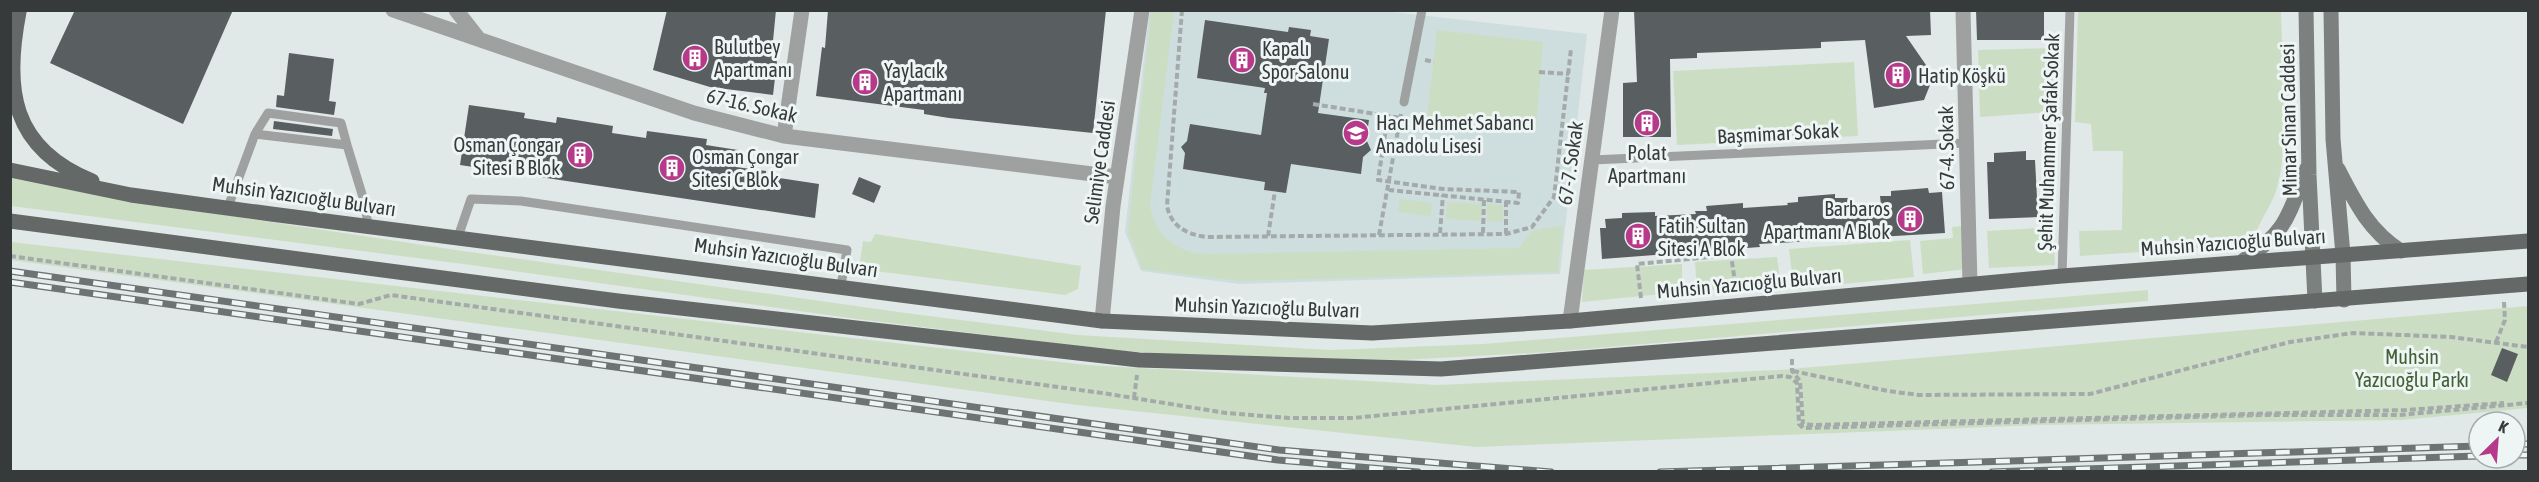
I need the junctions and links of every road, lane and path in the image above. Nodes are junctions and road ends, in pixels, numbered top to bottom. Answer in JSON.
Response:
{"nodes":[{"id":1,"x":393,"y":10,"type":"edge"},
{"id":2,"x":456,"y":10,"type":"edge"},
{"id":3,"x":802,"y":10,"type":"edge"},
{"id":4,"x":1142,"y":10,"type":"edge"},
{"id":5,"x":1182,"y":10,"type":"edge"},
{"id":6,"x":1422,"y":10,"type":"edge"},
{"id":7,"x":1612,"y":10,"type":"edge"},
{"id":8,"x":1964,"y":10,"type":"edge"},
{"id":9,"x":2070,"y":10,"type":"edge"},
{"id":10,"x":2306,"y":10,"type":"edge"},
{"id":11,"x":2331,"y":10,"type":"edge"},
{"id":12,"x":20,"y":11,"type":"edge"},
{"id":13,"x":10,"y":27,"type":"edge"},
{"id":14,"x":482,"y":41,"type":"junction"},
{"id":15,"x":1571,"y":49,"type":"dead end"},
{"id":16,"x":1539,"y":72,"type":"dead end"},
{"id":17,"x":1569,"y":74,"type":"junction"},
{"id":18,"x":1404,"y":102,"type":"joint"},
{"id":19,"x":1313,"y":104,"type":"dead end"},
{"id":20,"x":1388,"y":116,"type":"junction"},
{"id":21,"x":1401,"y":118,"type":"junction"},
{"id":22,"x":255,"y":134,"type":"junction"},
{"id":23,"x":784,"y":136,"type":"junction"},
{"id":24,"x":1966,"y":142,"type":"junction"},
{"id":25,"x":346,"y":145,"type":"junction"},
{"id":26,"x":1592,"y":160,"type":"junction"},
{"id":27,"x":2309,"y":162,"type":"junction"},
{"id":28,"x":2334,"y":163,"type":"junction"},
{"id":29,"x":10,"y":170,"type":"edge"},
{"id":30,"x":1117,"y":177,"type":"junction"},
{"id":31,"x":1390,"y":182,"type":"junction"},
{"id":32,"x":1443,"y":189,"type":"junction"},
{"id":33,"x":1389,"y":190,"type":"junction"},
{"id":34,"x":1275,"y":191,"type":"dead end"},
{"id":35,"x":131,"y":195,"type":"junction"},
{"id":36,"x":1443,"y":196,"type":"junction"},
{"id":37,"x":1484,"y":200,"type":"junction"},
{"id":38,"x":1506,"y":201,"type":"junction"},
{"id":39,"x":228,"y":207,"type":"junction"},
{"id":40,"x":10,"y":221,"type":"edge"},
{"id":41,"x":368,"y":226,"type":"junction"},
{"id":42,"x":1440,"y":233,"type":"junction"},
{"id":43,"x":1483,"y":233,"type":"junction"},
{"id":44,"x":1379,"y":234,"type":"junction"},
{"id":45,"x":1506,"y":234,"type":"junction"},
{"id":46,"x":1268,"y":236,"type":"junction"},
{"id":47,"x":458,"y":237,"type":"junction"},
{"id":48,"x":2529,"y":241,"type":"edge"},
{"id":49,"x":2401,"y":251,"type":"junction"},
{"id":50,"x":2343,"y":255,"type":"junction"},
{"id":51,"x":2313,"y":257,"type":"junction"},
{"id":52,"x":2244,"y":260,"type":"junction"},
{"id":53,"x":2062,"y":276,"type":"junction"},
{"id":54,"x":1970,"y":284,"type":"junction"},
{"id":55,"x":2529,"y":284,"type":"edge"},
{"id":56,"x":841,"y":286,"type":"junction"},
{"id":57,"x":2503,"y":286,"type":"junction"},
{"id":58,"x":2344,"y":300,"type":"junction"},
{"id":59,"x":2315,"y":301,"type":"junction"},
{"id":60,"x":1738,"y":305,"type":"junction"},
{"id":61,"x":1643,"y":314,"type":"junction"},
{"id":62,"x":1102,"y":321,"type":"junction"},
{"id":63,"x":1570,"y":321,"type":"junction"},
{"id":64,"x":2496,"y":342,"type":"junction"},
{"id":65,"x":1791,"y":343,"type":"junction"},
{"id":66,"x":2529,"y":347,"type":"edge"},
{"id":67,"x":1792,"y":371,"type":"junction"},
{"id":68,"x":2529,"y":401,"type":"edge"}],
"edges":[{"from":1,"to":14,"type":"street","name":"67-16. Sokak"},
{"from":2,"to":14,"type":"street"},
{"from":3,"to":23,"type":"street"},
{"from":4,"to":30,"type":"street","name":"Selimiye Caddesi"},
{"from":5,"to":46,"type":"path"},
{"from":6,"to":18,"type":"lane"},
{"from":7,"to":26,"type":"street","name":"67-7. Sokak"},
{"from":8,"to":24,"type":"street","name":"67-4. Sokak"},
{"from":9,"to":53,"type":"lane","name":"Şehit Muhammer Şafak Sokak"},
{"from":10,"to":27,"type":"street","name":"Mimar Sinan Caddesi"},
{"from":11,"to":28,"type":"street"},
{"from":12,"to":13,"type":"main road"},
{"from":12,"to":35,"type":"main road"},
{"from":14,"to":23,"type":"street","name":"67-16. Sokak"},
{"from":15,"to":17,"type":"path"},
{"from":16,"to":17,"type":"path"},
{"from":17,"to":45,"type":"path"},
{"from":18,"to":21,"type":"path"},
{"from":19,"to":20,"type":"path"},
{"from":20,"to":21,"type":"path"},
{"from":20,"to":31,"type":"path"},
{"from":21,"to":31,"type":"path"},
{"from":22,"to":25,"type":"lane"},
{"from":22,"to":25,"type":"lane"},
{"from":22,"to":39,"type":"lane"},
{"from":23,"to":30,"type":"street","name":"67-16. Sokak"},
{"from":24,"to":26,"type":"lane","name":"Başmimar Sokak"},
{"from":24,"to":54,"type":"street","name":"67-4. Sokak"},
{"from":25,"to":41,"type":"lane"},
{"from":26,"to":63,"type":"street","name":"67-7. Sokak"},
{"from":27,"to":51,"type":"street","name":"Mimar Sinan Caddesi"},
{"from":27,"to":52,"type":"street"},
{"from":28,"to":49,"type":"street"},
{"from":28,"to":50,"type":"street"},
{"from":29,"to":35,"type":"main road","name":"Muhsin Yazıcıoğlu Bulvarı"},
{"from":30,"to":62,"type":"street","name":"Selimiye Caddesi"},
{"from":31,"to":32,"type":"path"},
{"from":31,"to":33,"type":"path"},
{"from":32,"to":36,"type":"path"},
{"from":32,"to":38,"type":"path"},
{"from":33,"to":36,"type":"path"},
{"from":33,"to":44,"type":"path"},
{"from":34,"to":46,"type":"path"},
{"from":35,"to":39,"type":"main road","name":"Muhsin Yazıcıoğlu Bulvarı"},
{"from":36,"to":37,"type":"path"},
{"from":36,"to":42,"type":"path"},
{"from":37,"to":38,"type":"path"},
{"from":37,"to":43,"type":"path"},
{"from":38,"to":45,"type":"path"},
{"from":39,"to":41,"type":"main road","name":"Muhsin Yazıcıoğlu Bulvarı"},
{"from":40,"to":65,"type":"main road"},
{"from":41,"to":47,"type":"main road","name":"Muhsin Yazıcıoğlu Bulvarı"},
{"from":42,"to":43,"type":"path"},
{"from":42,"to":44,"type":"path"},
{"from":43,"to":45,"type":"path"},
{"from":44,"to":46,"type":"path"},
{"from":47,"to":56,"type":"main road","name":"Muhsin Yazıcıoğlu Bulvarı"},
{"from":47,"to":56,"type":"lane"},
{"from":48,"to":49,"type":"main road","name":"Muhsin Yazıcıoğlu Bulvarı"},
{"from":49,"to":50,"type":"main road","name":"Muhsin Yazıcıoğlu Bulvarı"},
{"from":50,"to":51,"type":"main road","name":"Muhsin Yazıcıoğlu Bulvarı"},
{"from":50,"to":58,"type":"street"},
{"from":51,"to":52,"type":"main road","name":"Muhsin Yazıcıoğlu Bulvarı"},
{"from":51,"to":59,"type":"street","name":"Mimar Sinan Caddesi"},
{"from":52,"to":53,"type":"main road","name":"Muhsin Yazıcıoğlu Bulvarı"},
{"from":53,"to":54,"type":"main road","name":"Muhsin Yazıcıoğlu Bulvarı"},
{"from":54,"to":60,"type":"main road","name":"Muhsin Yazıcıoğlu Bulvarı"},
{"from":55,"to":57,"type":"main road"},
{"from":56,"to":62,"type":"main road","name":"Muhsin Yazıcıoğlu Bulvarı"},
{"from":57,"to":58,"type":"main road"},
{"from":57,"to":64,"type":"path"},
{"from":58,"to":59,"type":"main road"},
{"from":59,"to":65,"type":"main road"},
{"from":60,"to":61,"type":"main road","name":"Muhsin Yazıcıoğlu Bulvarı"},
{"from":60,"to":61,"type":"path"},
{"from":61,"to":63,"type":"main road","name":"Muhsin Yazıcıoğlu Bulvarı"},
{"from":62,"to":63,"type":"main road","name":"Muhsin Yazıcıoğlu Bulvarı"},
{"from":64,"to":66,"type":"path"},
{"from":64,"to":67,"type":"path"},
{"from":65,"to":67,"type":"path"},
{"from":67,"to":68,"type":"path"}]}
